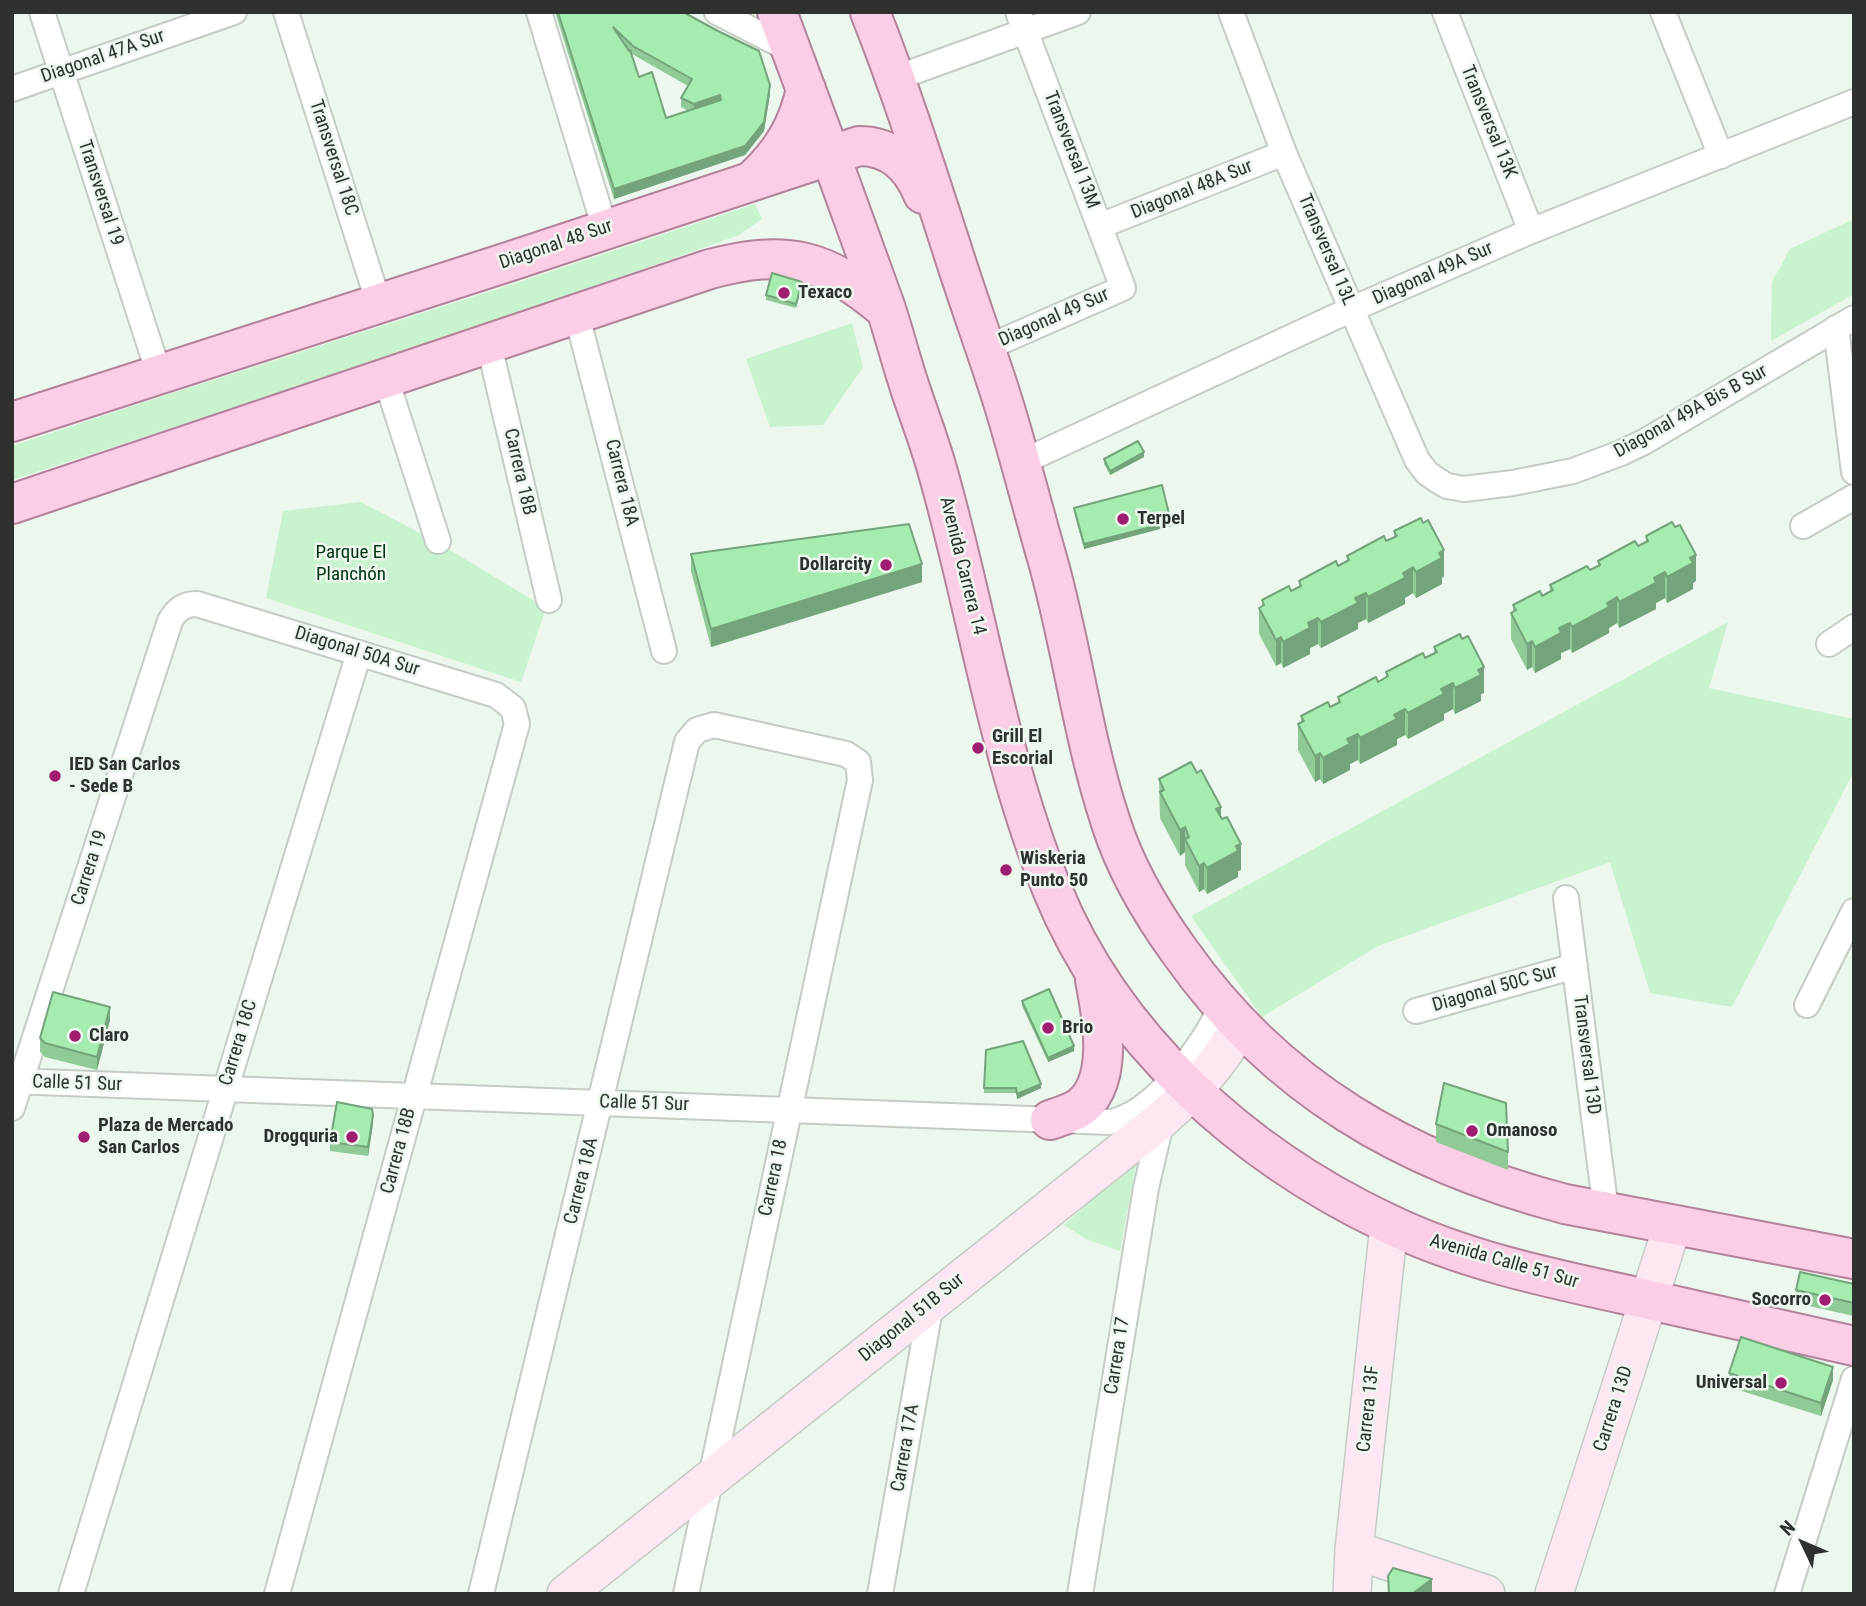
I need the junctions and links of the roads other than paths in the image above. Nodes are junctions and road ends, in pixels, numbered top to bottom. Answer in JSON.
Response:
{"nodes":[{"id":1,"x":42,"y":12,"type":"edge"},
{"id":2,"x":234,"y":12,"type":"edge"},
{"id":3,"x":286,"y":12,"type":"edge"},
{"id":4,"x":539,"y":12,"type":"edge"},
{"id":5,"x":717,"y":12,"type":"edge"},
{"id":6,"x":778,"y":12,"type":"edge"},
{"id":7,"x":870,"y":12,"type":"edge"},
{"id":8,"x":1078,"y":12,"type":"edge"},
{"id":9,"x":1231,"y":12,"type":"edge"},
{"id":10,"x":1445,"y":12,"type":"edge"},
{"id":11,"x":1662,"y":12,"type":"edge"},
{"id":12,"x":1022,"y":22,"type":"edge"},
{"id":13,"x":791,"y":50,"type":"junction"},
{"id":14,"x":61,"y":72,"type":"junction"},
{"id":15,"x":897,"y":78,"type":"junction"},
{"id":16,"x":12,"y":89,"type":"edge"},
{"id":17,"x":806,"y":89,"type":"junction"},
{"id":18,"x":1854,"y":102,"type":"edge"},
{"id":19,"x":1284,"y":153,"type":"junction"},
{"id":20,"x":830,"y":154,"type":"junction"},
{"id":21,"x":1720,"y":156,"type":"junction"},
{"id":22,"x":753,"y":180,"type":"junction"},
{"id":23,"x":1100,"y":226,"type":"junction"},
{"id":24,"x":605,"y":229,"type":"junction"},
{"id":25,"x":1531,"y":231,"type":"junction"},
{"id":26,"x":1124,"y":288,"type":"joint"},
{"id":27,"x":379,"y":304,"type":"junction"},
{"id":28,"x":886,"y":309,"type":"junction"},
{"id":29,"x":1352,"y":309,"type":"junction"},
{"id":30,"x":578,"y":316,"type":"junction"},
{"id":31,"x":1845,"y":323,"type":"edge"},
{"id":32,"x":489,"y":345,"type":"junction"},
{"id":33,"x":984,"y":349,"type":"junction"},
{"id":34,"x":159,"y":374,"type":"junction"},
{"id":35,"x":386,"y":379,"type":"junction"},
{"id":36,"x":12,"y":422,"type":"edge"},
{"id":37,"x":1020,"y":463,"type":"junction"},
{"id":38,"x":1854,"y":472,"type":"edge"},
{"id":39,"x":1437,"y":480,"type":"joint"},
{"id":40,"x":1854,"y":497,"type":"edge"},
{"id":41,"x":12,"y":504,"type":"edge"},
{"id":42,"x":1803,"y":526,"type":"dead end"},
{"id":43,"x":438,"y":541,"type":"dead end"},
{"id":44,"x":549,"y":600,"type":"dead end"},
{"id":45,"x":197,"y":604,"type":"joint"},
{"id":46,"x":1854,"y":627,"type":"edge"},
{"id":47,"x":1829,"y":644,"type":"dead end"},
{"id":48,"x":664,"y":651,"type":"dead end"},
{"id":49,"x":359,"y":653,"type":"junction"},
{"id":50,"x":513,"y":708,"type":"joint"},
{"id":51,"x":858,"y":762,"type":"joint"},
{"id":52,"x":1566,"y":898,"type":"dead end"},
{"id":53,"x":1852,"y":921,"type":"edge"},
{"id":54,"x":1575,"y":966,"type":"junction"},
{"id":55,"x":1093,"y":971,"type":"junction"},
{"id":56,"x":1807,"y":1005,"type":"dead end"},
{"id":57,"x":1416,"y":1011,"type":"dead end"},
{"id":58,"x":1230,"y":1016,"type":"junction"},
{"id":59,"x":17,"y":1082,"type":"edge"},
{"id":60,"x":1185,"y":1082,"type":"junction"},
{"id":61,"x":225,"y":1089,"type":"junction"},
{"id":62,"x":415,"y":1096,"type":"junction"},
{"id":63,"x":601,"y":1103,"type":"junction"},
{"id":64,"x":12,"y":1108,"type":"edge"},
{"id":65,"x":789,"y":1110,"type":"junction"},
{"id":66,"x":1162,"y":1119,"type":"junction"},
{"id":67,"x":1050,"y":1120,"type":"junction"},
{"id":68,"x":1606,"y":1211,"type":"junction"},
{"id":69,"x":1673,"y":1224,"type":"junction"},
{"id":70,"x":1389,"y":1225,"type":"junction"},
{"id":71,"x":1854,"y":1259,"type":"edge"},
{"id":72,"x":1649,"y":1300,"type":"junction"},
{"id":73,"x":931,"y":1303,"type":"junction"},
{"id":74,"x":1854,"y":1346,"type":"edge"},
{"id":75,"x":1854,"y":1379,"type":"edge"},
{"id":76,"x":709,"y":1480,"type":"junction"},
{"id":77,"x":1354,"y":1550,"type":"junction"},
{"id":78,"x":71,"y":1594,"type":"edge"},
{"id":79,"x":277,"y":1594,"type":"edge"},
{"id":80,"x":481,"y":1594,"type":"edge"},
{"id":81,"x":566,"y":1594,"type":"edge"},
{"id":82,"x":686,"y":1594,"type":"edge"},
{"id":83,"x":880,"y":1594,"type":"edge"},
{"id":84,"x":1080,"y":1594,"type":"edge"},
{"id":85,"x":1352,"y":1594,"type":"edge"},
{"id":86,"x":1486,"y":1594,"type":"edge"},
{"id":87,"x":1554,"y":1594,"type":"edge"},
{"id":88,"x":1787,"y":1594,"type":"edge"}],
"edges":[{"from":1,"to":14,"type":"street","name":"Transversal 19"},
{"from":2,"to":14,"type":"street","name":"Diagonal 47A Sur"},
{"from":3,"to":27,"type":"street","name":"Transversal 18C"},
{"from":4,"to":24,"type":"street"},
{"from":5,"to":13,"type":"street"},
{"from":6,"to":13,"type":"main road","name":"Avenida Carrera 14"},
{"from":7,"to":15,"type":"main road"},
{"from":8,"to":12,"type":"street"},
{"from":9,"to":19,"type":"street","name":"Transversal 13L"},
{"from":10,"to":25,"type":"street","name":"Transversal 13K"},
{"from":11,"to":21,"type":"street"},
{"from":12,"to":15,"type":"street"},
{"from":12,"to":23,"type":"street","name":"Transversal 13M"},
{"from":13,"to":17,"type":"main road","name":"Avenida Carrera 14"},
{"from":14,"to":16,"type":"street","name":"Diagonal 47A Sur"},
{"from":14,"to":34,"type":"street","name":"Transversal 19"},
{"from":15,"to":33,"type":"main road"},
{"from":17,"to":20,"type":"main road","name":"Avenida Carrera 14"},
{"from":17,"to":22,"type":"main road"},
{"from":18,"to":21,"type":"street","name":"Diagonal 49A Sur"},
{"from":19,"to":23,"type":"street","name":"Diagonal 48A Sur"},
{"from":19,"to":29,"type":"street","name":"Transversal 13L"},
{"from":20,"to":22,"type":"main road","name":"Diagonal 48 Sur"},
{"from":20,"to":28,"type":"main road","name":"Avenida Carrera 14"},
{"from":20,"to":33,"type":"main road","name":"Diagonal 48 Sur"},
{"from":21,"to":25,"type":"street","name":"Diagonal 49A Sur"},
{"from":22,"to":24,"type":"main road","name":"Diagonal 48 Sur"},
{"from":23,"to":26,"type":"street","name":"Transversal 13M"},
{"from":24,"to":27,"type":"main road","name":"Diagonal 48 Sur"},
{"from":25,"to":29,"type":"street","name":"Diagonal 49A Sur"},
{"from":26,"to":33,"type":"street","name":"Diagonal 49 Sur"},
{"from":27,"to":34,"type":"main road","name":"Diagonal 48 Sur"},
{"from":28,"to":30,"type":"main road"},
{"from":28,"to":55,"type":"main road","name":"Avenida Carrera 14"},
{"from":29,"to":37,"type":"street","name":"Diagonal 49A Sur"},
{"from":29,"to":39,"type":"street","name":"Transversal 13L"},
{"from":30,"to":32,"type":"main road"},
{"from":30,"to":48,"type":"street","name":"Carrera 18A"},
{"from":31,"to":38,"type":"street"},
{"from":31,"to":39,"type":"street","name":"Diagonal 49A Bis B Sur"},
{"from":32,"to":35,"type":"main road"},
{"from":32,"to":44,"type":"street","name":"Carrera 18B"},
{"from":33,"to":37,"type":"main road"},
{"from":34,"to":36,"type":"main road","name":"Diagonal 48 Sur"},
{"from":35,"to":41,"type":"main road"},
{"from":35,"to":43,"type":"street"},
{"from":37,"to":58,"type":"main road"},
{"from":40,"to":42,"type":"street"},
{"from":45,"to":49,"type":"street","name":"Diagonal 50A Sur"},
{"from":45,"to":59,"type":"street","name":"Carrera 19"},
{"from":46,"to":47,"type":"street"},
{"from":49,"to":50,"type":"street","name":"Diagonal 50A Sur"},
{"from":49,"to":61,"type":"street","name":"Carrera 18C"},
{"from":50,"to":62,"type":"street","name":"Carrera 18B"},
{"from":51,"to":63,"type":"street","name":"Carrera 18A"},
{"from":51,"to":65,"type":"street","name":"Carrera 18"},
{"from":52,"to":54,"type":"street","name":"Transversal 13D"},
{"from":53,"to":56,"type":"street"},
{"from":54,"to":57,"type":"street","name":"Diagonal 50C Sur"},
{"from":54,"to":68,"type":"street","name":"Transversal 13D"},
{"from":55,"to":60,"type":"main road","name":"Avenida Carrera 14"},
{"from":55,"to":67,"type":"main road"},
{"from":58,"to":60,"type":"street","name":"Diagonal 51B Sur"},
{"from":58,"to":68,"type":"main road"},
{"from":59,"to":61,"type":"street","name":"Calle 51 Sur"},
{"from":59,"to":64,"type":"street","name":"Carrera 19"},
{"from":60,"to":66,"type":"street","name":"Diagonal 51B Sur"},
{"from":60,"to":67,"type":"street","name":"Calle 51 Sur"},
{"from":60,"to":70,"type":"main road","name":"Avenida Calle 51 Sur"},
{"from":61,"to":62,"type":"street","name":"Calle 51 Sur"},
{"from":61,"to":78,"type":"street","name":"Carrera 18C"},
{"from":62,"to":63,"type":"street","name":"Calle 51 Sur"},
{"from":62,"to":79,"type":"street","name":"Carrera 18B"},
{"from":63,"to":65,"type":"street","name":"Calle 51 Sur"},
{"from":63,"to":80,"type":"street","name":"Carrera 18A"},
{"from":65,"to":67,"type":"street","name":"Calle 51 Sur"},
{"from":65,"to":76,"type":"street","name":"Carrera 18"},
{"from":66,"to":73,"type":"street","name":"Diagonal 51B Sur"},
{"from":66,"to":84,"type":"street","name":"Carrera 17"},
{"from":68,"to":69,"type":"main road"},
{"from":69,"to":71,"type":"main road"},
{"from":69,"to":72,"type":"street","name":"Carrera 13D"},
{"from":70,"to":72,"type":"main road","name":"Avenida Calle 51 Sur"},
{"from":70,"to":77,"type":"street","name":"Carrera 13F"},
{"from":72,"to":74,"type":"main road","name":"Avenida Calle 51 Sur"},
{"from":72,"to":87,"type":"street","name":"Carrera 13D"},
{"from":73,"to":76,"type":"street","name":"Diagonal 51B Sur"},
{"from":73,"to":83,"type":"street","name":"Carrera 17A"},
{"from":75,"to":88,"type":"street"},
{"from":76,"to":81,"type":"street","name":"Diagonal 51B Sur"},
{"from":76,"to":82,"type":"street","name":"Carrera 18"},
{"from":77,"to":85,"type":"street","name":"Carrera 13F"},
{"from":77,"to":86,"type":"street"}]}
